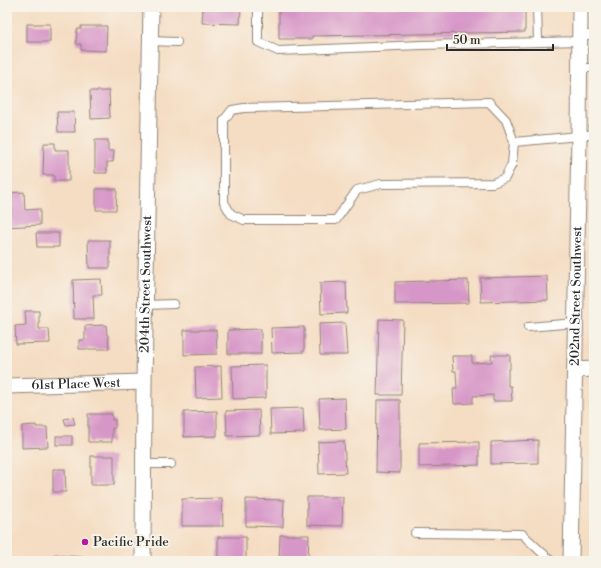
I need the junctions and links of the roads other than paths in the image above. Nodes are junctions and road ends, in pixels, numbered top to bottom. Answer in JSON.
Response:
{"nodes":[{"id":1,"x":151,"y":7,"type":"edge"},
{"id":2,"x":258,"y":7,"type":"edge"},
{"id":3,"x":537,"y":7,"type":"edge"},
{"id":4,"x":580,"y":7,"type":"edge"},
{"id":5,"x":585,"y":37,"type":"edge"},
{"id":6,"x":150,"y":41,"type":"junction"},
{"id":7,"x":177,"y":42,"type":"dead end"},
{"id":8,"x":538,"y":42,"type":"junction"},
{"id":9,"x":587,"y":68,"type":"edge"},
{"id":10,"x":587,"y":135,"type":"edge"},
{"id":11,"x":514,"y":142,"type":"junction"},
{"id":12,"x":174,"y":304,"type":"dead end"},
{"id":13,"x":145,"y":306,"type":"junction"},
{"id":14,"x":576,"y":324,"type":"junction"},
{"id":15,"x":528,"y":327,"type":"dead end"},
{"id":16,"x":594,"y":369,"type":"edge"},
{"id":17,"x":575,"y":370,"type":"junction"},
{"id":18,"x":144,"y":382,"type":"junction"},
{"id":19,"x":7,"y":386,"type":"edge"},
{"id":20,"x":144,"y":464,"type":"junction"},
{"id":21,"x":171,"y":464,"type":"dead end"},
{"id":22,"x":415,"y":533,"type":"dead end"},
{"id":23,"x":143,"y":561,"type":"edge"},
{"id":24,"x":551,"y":561,"type":"edge"},
{"id":25,"x":570,"y":561,"type":"edge"}],
"edges":[{"from":1,"to":6,"type":"street","name":"204th Street Southwest"},
{"from":2,"to":8,"type":"lane"},
{"from":3,"to":8,"type":"lane"},
{"from":4,"to":5,"type":"street","name":"202nd Street Southwest"},
{"from":5,"to":8,"type":"lane"},
{"from":5,"to":9,"type":"street","name":"202nd Street Southwest"},
{"from":6,"to":7,"type":"lane"},
{"from":6,"to":13,"type":"street","name":"204th Street Southwest"},
{"from":9,"to":10,"type":"street","name":"202nd Street Southwest"},
{"from":10,"to":11,"type":"lane"},
{"from":10,"to":14,"type":"street","name":"202nd Street Southwest"},
{"from":11,"to":11,"type":"lane"},
{"from":12,"to":13,"type":"lane"},
{"from":13,"to":18,"type":"street","name":"204th Street Southwest"},
{"from":14,"to":15,"type":"lane"},
{"from":14,"to":17,"type":"street","name":"202nd Street Southwest"},
{"from":16,"to":17,"type":"street"},
{"from":17,"to":25,"type":"street","name":"202nd Street Southwest"},
{"from":18,"to":19,"type":"street","name":"61st Place West"},
{"from":18,"to":20,"type":"street","name":"204th Street Southwest"},
{"from":20,"to":21,"type":"lane"},
{"from":20,"to":23,"type":"street","name":"204th Street Southwest"},
{"from":22,"to":24,"type":"lane"}]}
